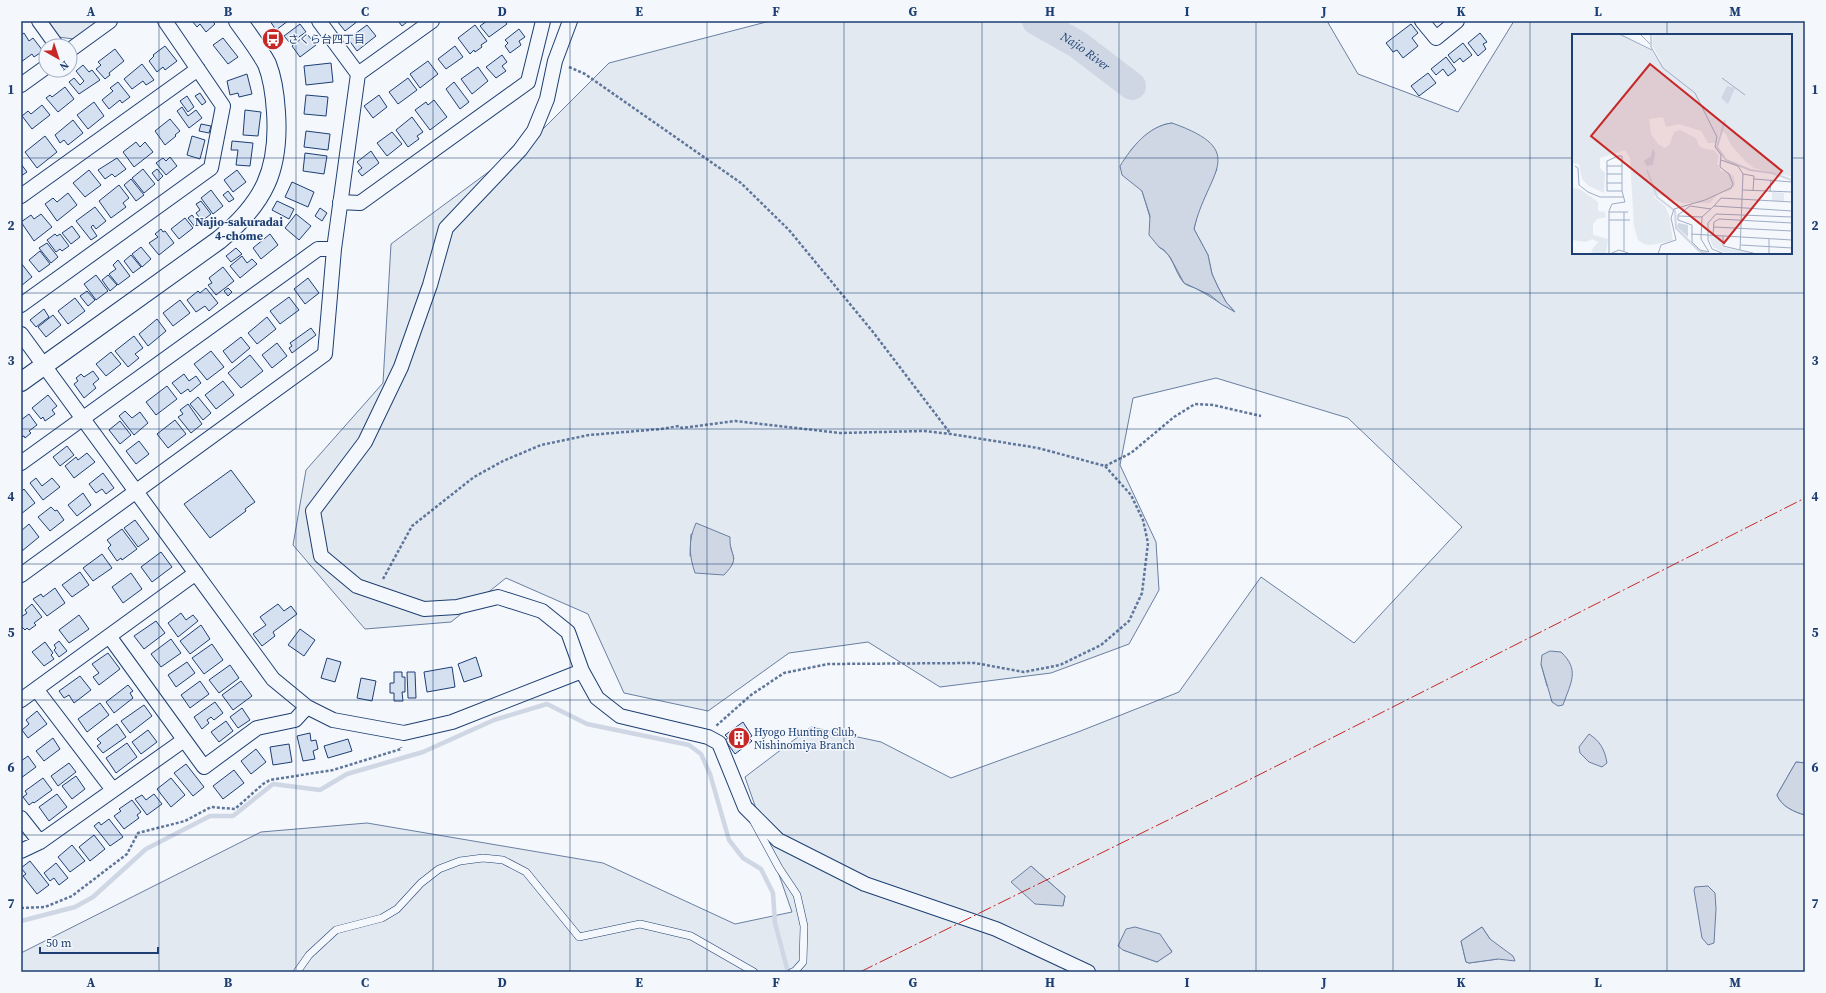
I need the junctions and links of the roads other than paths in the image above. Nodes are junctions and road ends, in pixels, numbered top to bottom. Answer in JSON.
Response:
{"nodes":[{"id":1,"x":39,"y":21,"type":"edge"},
{"id":2,"x":110,"y":21,"type":"edge"},
{"id":3,"x":165,"y":21,"type":"edge"},
{"id":4,"x":238,"y":21,"type":"edge"},
{"id":5,"x":319,"y":21,"type":"edge"},
{"id":6,"x":432,"y":21,"type":"edge"},
{"id":7,"x":543,"y":21,"type":"edge"},
{"id":8,"x":570,"y":21,"type":"edge"},
{"id":9,"x":1422,"y":21,"type":"edge"},
{"id":10,"x":1457,"y":21,"type":"edge"},
{"id":11,"x":51,"y":38,"type":"edge"},
{"id":12,"x":78,"y":44,"type":"edge"},
{"id":13,"x":198,"y":69,"type":"junction"},
{"id":14,"x":38,"y":73,"type":"edge"},
{"id":15,"x":358,"y":74,"type":"junction"},
{"id":16,"x":21,"y":85,"type":"edge"},
{"id":17,"x":21,"y":196,"type":"edge"},
{"id":18,"x":340,"y":202,"type":"junction"},
{"id":19,"x":334,"y":249,"type":"junction"},
{"id":20,"x":21,"y":305,"type":"edge"},
{"id":21,"x":21,"y":334,"type":"edge"},
{"id":22,"x":44,"y":365,"type":"junction"},
{"id":23,"x":21,"y":382,"type":"edge"},
{"id":24,"x":83,"y":419,"type":"junction"},
{"id":25,"x":21,"y":463,"type":"edge"},
{"id":26,"x":136,"y":492,"type":"junction"},
{"id":27,"x":196,"y":573,"type":"junction"},
{"id":28,"x":21,"y":575,"type":"edge"},
{"id":29,"x":109,"y":636,"type":"junction"},
{"id":30,"x":582,"y":671,"type":"junction"},
{"id":31,"x":36,"y":689,"type":"junction"},
{"id":32,"x":21,"y":700,"type":"edge"},
{"id":33,"x":307,"y":707,"type":"junction"},
{"id":34,"x":184,"y":740,"type":"junction"},
{"id":35,"x":113,"y":790,"type":"junction"},
{"id":36,"x":745,"y":807,"type":"junction"},
{"id":37,"x":21,"y":818,"type":"edge"},
{"id":38,"x":40,"y":842,"type":"junction"},
{"id":39,"x":21,"y":850,"type":"edge"},
{"id":40,"x":297,"y":972,"type":"edge"},
{"id":41,"x":754,"y":972,"type":"edge"},
{"id":42,"x":792,"y":972,"type":"edge"},
{"id":43,"x":1088,"y":972,"type":"edge"}],
"edges":[{"from":1,"to":11,"type":"street"},
{"from":2,"to":12,"type":"street"},
{"from":3,"to":13,"type":"street"},
{"from":4,"to":22,"type":"street"},
{"from":5,"to":15,"type":"street"},
{"from":6,"to":15,"type":"street"},
{"from":7,"to":18,"type":"street"},
{"from":8,"to":30,"type":"street"},
{"from":9,"to":10,"type":"street"},
{"from":13,"to":17,"type":"street"},
{"from":13,"to":20,"type":"street"},
{"from":14,"to":16,"type":"street"},
{"from":15,"to":18,"type":"street"},
{"from":18,"to":19,"type":"street"},
{"from":19,"to":24,"type":"street"},
{"from":19,"to":26,"type":"street"},
{"from":21,"to":22,"type":"street"},
{"from":22,"to":23,"type":"street"},
{"from":22,"to":24,"type":"street"},
{"from":24,"to":25,"type":"street"},
{"from":24,"to":26,"type":"street"},
{"from":26,"to":27,"type":"street"},
{"from":26,"to":28,"type":"street"},
{"from":27,"to":29,"type":"street"},
{"from":27,"to":33,"type":"street"},
{"from":29,"to":31,"type":"street"},
{"from":29,"to":34,"type":"street"},
{"from":30,"to":33,"type":"street"},
{"from":30,"to":36,"type":"street"},
{"from":31,"to":32,"type":"street"},
{"from":31,"to":35,"type":"street"},
{"from":33,"to":34,"type":"street"},
{"from":34,"to":35,"type":"street"},
{"from":35,"to":38,"type":"street"},
{"from":36,"to":42,"type":"lane"},
{"from":36,"to":43,"type":"street"},
{"from":37,"to":38,"type":"street"},
{"from":38,"to":39,"type":"street"},
{"from":40,"to":41,"type":"lane"}]}
